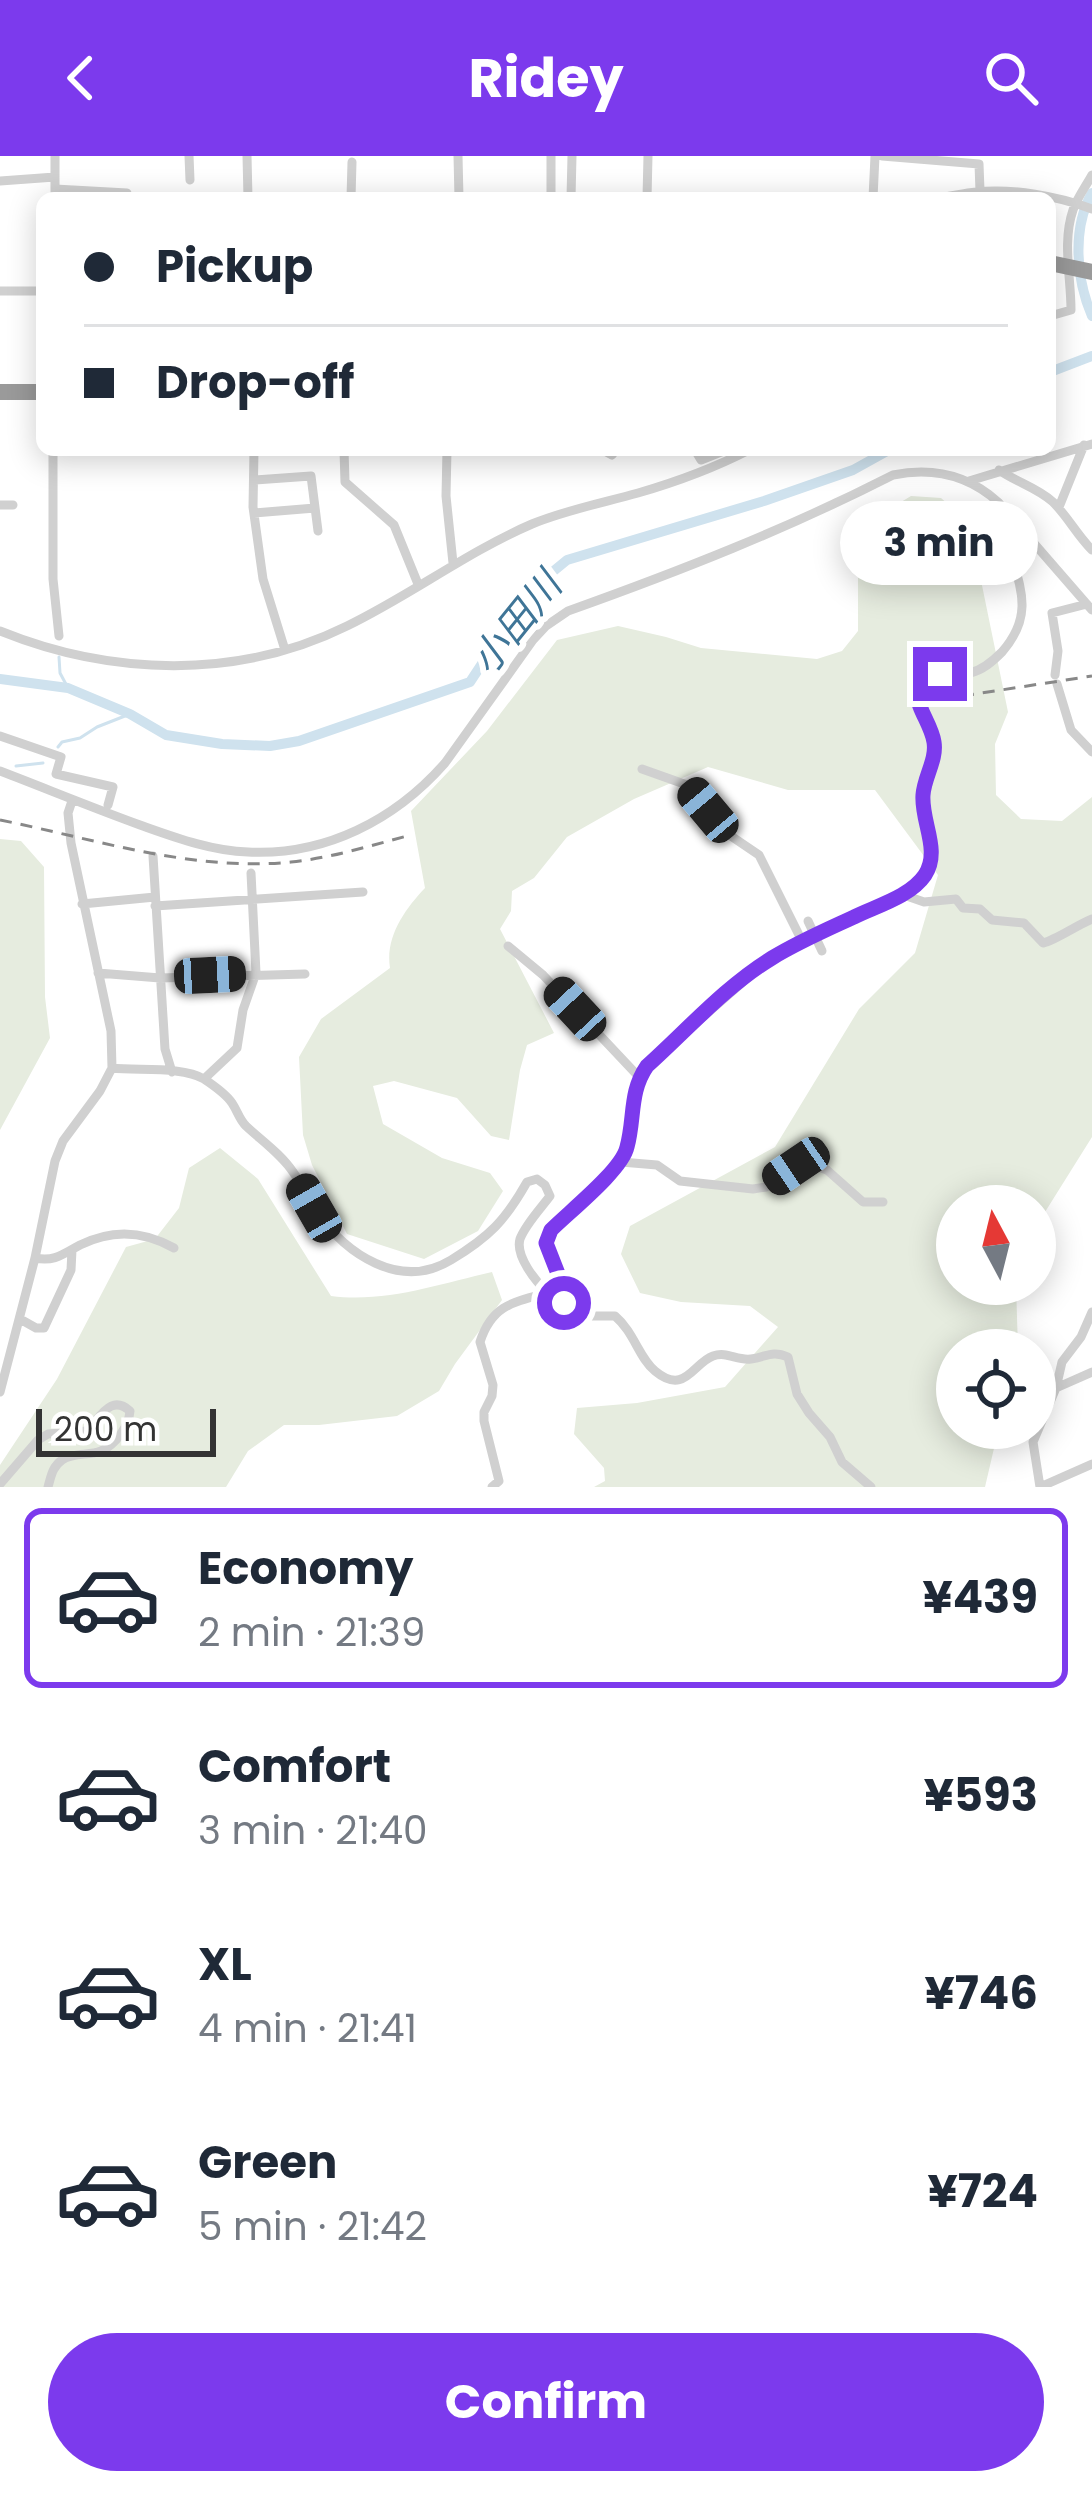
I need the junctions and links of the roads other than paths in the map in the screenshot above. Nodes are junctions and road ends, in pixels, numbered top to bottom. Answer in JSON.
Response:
{"nodes":[{"id":1,"x":55,"y":156,"type":"edge"},
{"id":2,"x":189,"y":156,"type":"edge"},
{"id":3,"x":247,"y":156,"type":"edge"},
{"id":4,"x":458,"y":156,"type":"edge"},
{"id":5,"x":551,"y":156,"type":"edge"},
{"id":6,"x":572,"y":156,"type":"edge"},
{"id":7,"x":648,"y":156,"type":"edge"},
{"id":8,"x":878,"y":156,"type":"edge"},
{"id":9,"x":964,"y":160,"type":"edge"},
{"id":10,"x":352,"y":162,"type":"dead end"},
{"id":11,"x":1092,"y":175,"type":"edge"},
{"id":12,"x":55,"y":177,"type":"junction"},
{"id":13,"x":0,"y":181,"type":"edge"},
{"id":14,"x":190,"y":181,"type":"dead end"},
{"id":15,"x":980,"y":191,"type":"junction"},
{"id":16,"x":55,"y":192,"type":"edge"},
{"id":17,"x":248,"y":192,"type":"edge"},
{"id":18,"x":351,"y":192,"type":"edge"},
{"id":19,"x":459,"y":192,"type":"edge"},
{"id":20,"x":551,"y":192,"type":"edge"},
{"id":21,"x":571,"y":192,"type":"edge"},
{"id":22,"x":647,"y":192,"type":"edge"},
{"id":23,"x":874,"y":192,"type":"edge"},
{"id":24,"x":974,"y":192,"type":"edge"},
{"id":25,"x":1005,"y":192,"type":"edge"},
{"id":26,"x":1056,"y":200,"type":"edge"},
{"id":27,"x":1077,"y":203,"type":"junction"},
{"id":28,"x":1092,"y":209,"type":"edge"},
{"id":29,"x":1063,"y":265,"type":"edge"},
{"id":30,"x":1091,"y":272,"type":"edge"},
{"id":31,"x":0,"y":291,"type":"edge"},
{"id":32,"x":36,"y":291,"type":"edge"},
{"id":33,"x":1056,"y":314,"type":"edge"},
{"id":34,"x":0,"y":392,"type":"edge"},
{"id":35,"x":36,"y":392,"type":"edge"},
{"id":36,"x":1088,"y":444,"type":"edge"},
{"id":37,"x":1056,"y":453,"type":"edge"},
{"id":38,"x":53,"y":456,"type":"edge"},
{"id":39,"x":254,"y":456,"type":"edge"},
{"id":40,"x":344,"y":456,"type":"edge"},
{"id":41,"x":447,"y":456,"type":"edge"},
{"id":42,"x":736,"y":456,"type":"edge"},
{"id":43,"x":1047,"y":456,"type":"edge"},
{"id":44,"x":699,"y":458,"type":"edge"},
{"id":45,"x":719,"y":464,"type":"junction"},
{"id":46,"x":999,"y":470,"type":"junction"},
{"id":47,"x":688,"y":476,"type":"junction"},
{"id":48,"x":255,"y":480,"type":"junction"},
{"id":49,"x":970,"y":481,"type":"junction"},
{"id":50,"x":0,"y":505,"type":"edge"},
{"id":51,"x":13,"y":505,"type":"dead end"},
{"id":52,"x":1059,"y":507,"type":"junction"},
{"id":53,"x":315,"y":508,"type":"junction"},
{"id":54,"x":254,"y":513,"type":"junction"},
{"id":55,"x":1017,"y":523,"type":"junction"},
{"id":56,"x":318,"y":531,"type":"dead end"},
{"id":57,"x":1092,"y":550,"type":"edge"},
{"id":58,"x":453,"y":563,"type":"junction"},
{"id":59,"x":418,"y":584,"type":"junction"},
{"id":60,"x":1089,"y":607,"type":"edge"},
{"id":61,"x":0,"y":631,"type":"edge"},
{"id":62,"x":59,"y":636,"type":"dead end"},
{"id":63,"x":285,"y":650,"type":"junction"},
{"id":64,"x":0,"y":736,"type":"edge"},
{"id":65,"x":1092,"y":752,"type":"edge"},
{"id":66,"x":642,"y":769,"type":"dead end"},
{"id":67,"x":0,"y":771,"type":"edge"},
{"id":68,"x":72,"y":800,"type":"junction"},
{"id":69,"x":108,"y":805,"type":"dead end"},
{"id":70,"x":153,"y":829,"type":"junction"},
{"id":71,"x":250,"y":873,"type":"dead end"},
{"id":72,"x":362,"y":892,"type":"dead end"},
{"id":73,"x":901,"y":894,"type":"junction"},
{"id":74,"x":253,"y":900,"type":"junction"},
{"id":75,"x":155,"y":901,"type":"junction"},
{"id":76,"x":82,"y":904,"type":"junction"},
{"id":77,"x":1092,"y":919,"type":"edge"},
{"id":78,"x":808,"y":921,"type":"dead end"},
{"id":79,"x":802,"y":941,"type":"junction"},
{"id":80,"x":508,"y":946,"type":"dead end"},
{"id":81,"x":822,"y":951,"type":"dead end"},
{"id":82,"x":98,"y":973,"type":"junction"},
{"id":83,"x":256,"y":973,"type":"junction"},
{"id":84,"x":305,"y":974,"type":"dead end"},
{"id":85,"x":160,"y":978,"type":"junction"},
{"id":86,"x":112,"y":1068,"type":"junction"},
{"id":87,"x":172,"y":1072,"type":"junction"},
{"id":88,"x":639,"y":1077,"type":"junction"},
{"id":89,"x":203,"y":1079,"type":"junction"},
{"id":90,"x":621,"y":1162,"type":"junction"},
{"id":91,"x":883,"y":1202,"type":"dead end"},
{"id":92,"x":174,"y":1248,"type":"dead end"},
{"id":93,"x":73,"y":1250,"type":"junction"},
{"id":94,"x":35,"y":1258,"type":"junction"},
{"id":95,"x":562,"y":1284,"type":"junction"},
{"id":96,"x":549,"y":1294,"type":"junction"},
{"id":97,"x":564,"y":1303,"type":"junction"},
{"id":98,"x":1092,"y":1312,"type":"edge"},
{"id":99,"x":20,"y":1318,"type":"junction"},
{"id":100,"x":1092,"y":1372,"type":"edge"},
{"id":101,"x":1056,"y":1388,"type":"joint"},
{"id":102,"x":0,"y":1392,"type":"edge"},
{"id":103,"x":1034,"y":1449,"type":"edge"},
{"id":104,"x":1092,"y":1464,"type":"edge"},
{"id":105,"x":0,"y":1484,"type":"edge"},
{"id":106,"x":48,"y":1487,"type":"edge"},
{"id":107,"x":491,"y":1487,"type":"edge"},
{"id":108,"x":871,"y":1487,"type":"edge"},
{"id":109,"x":1040,"y":1487,"type":"edge"}],
"edges":[{"from":1,"to":12,"type":"street"},
{"from":2,"to":14,"type":"street"},
{"from":3,"to":17,"type":"street"},
{"from":4,"to":19,"type":"street"},
{"from":5,"to":20,"type":"street"},
{"from":6,"to":21,"type":"street"},
{"from":7,"to":22,"type":"street"},
{"from":8,"to":9,"type":"street"},
{"from":8,"to":23,"type":"street"},
{"from":9,"to":15,"type":"street"},
{"from":10,"to":18,"type":"street"},
{"from":11,"to":27,"type":"street"},
{"from":12,"to":13,"type":"street"},
{"from":12,"to":16,"type":"street"},
{"from":15,"to":24,"type":"street"},
{"from":15,"to":25,"type":"street"},
{"from":26,"to":27,"type":"street"},
{"from":27,"to":28,"type":"street"},
{"from":27,"to":29,"type":"street"},
{"from":29,"to":30,"type":"highway"},
{"from":29,"to":33,"type":"street"},
{"from":31,"to":32,"type":"street"},
{"from":34,"to":35,"type":"highway"},
{"from":36,"to":37,"type":"street"},
{"from":36,"to":52,"type":"street"},
{"from":38,"to":62,"type":"street"},
{"from":39,"to":48,"type":"street"},
{"from":40,"to":59,"type":"street"},
{"from":41,"to":58,"type":"street"},
{"from":42,"to":45,"type":"street"},
{"from":43,"to":46,"type":"street"},
{"from":44,"to":45,"type":"street"},
{"from":44,"to":47,"type":"street"},
{"from":45,"to":47,"type":"street"},
{"from":46,"to":49,"type":"street"},
{"from":46,"to":52,"type":"street"},
{"from":47,"to":58,"type":"street"},
{"from":48,"to":53,"type":"street"},
{"from":48,"to":54,"type":"street"},
{"from":49,"to":55,"type":"street"},
{"from":49,"to":70,"type":"street"},
{"from":50,"to":51,"type":"street"},
{"from":52,"to":57,"type":"street"},
{"from":53,"to":54,"type":"street"},
{"from":53,"to":56,"type":"street"},
{"from":54,"to":63,"type":"street"},
{"from":55,"to":60,"type":"street"},
{"from":55,"to":73,"type":"street"},
{"from":58,"to":59,"type":"street"},
{"from":59,"to":63,"type":"street"},
{"from":60,"to":65,"type":"street"},
{"from":61,"to":63,"type":"street"},
{"from":64,"to":69,"type":"street"},
{"from":66,"to":79,"type":"street"},
{"from":67,"to":68,"type":"street"},
{"from":68,"to":70,"type":"street"},
{"from":68,"to":76,"type":"street"},
{"from":70,"to":75,"type":"street"},
{"from":71,"to":74,"type":"street"},
{"from":72,"to":74,"type":"street"},
{"from":73,"to":77,"type":"street"},
{"from":73,"to":79,"type":"street"},
{"from":74,"to":75,"type":"street"},
{"from":74,"to":83,"type":"street"},
{"from":75,"to":76,"type":"street"},
{"from":75,"to":85,"type":"street"},
{"from":76,"to":82,"type":"street"},
{"from":78,"to":81,"type":"street","bridge":true},
{"from":79,"to":88,"type":"street"},
{"from":80,"to":88,"type":"street"},
{"from":82,"to":85,"type":"street"},
{"from":82,"to":86,"type":"street"},
{"from":83,"to":84,"type":"street"},
{"from":83,"to":85,"type":"street"},
{"from":83,"to":89,"type":"street"},
{"from":85,"to":87,"type":"street"},
{"from":86,"to":87,"type":"street"},
{"from":86,"to":94,"type":"street"},
{"from":87,"to":89,"type":"street"},
{"from":88,"to":90,"type":"street"},
{"from":89,"to":96,"type":"street"},
{"from":90,"to":91,"type":"street"},
{"from":90,"to":95,"type":"street"},
{"from":92,"to":93,"type":"street"},
{"from":93,"to":94,"type":"street"},
{"from":93,"to":99,"type":"street"},
{"from":94,"to":99,"type":"street"},
{"from":95,"to":96,"type":"street"},
{"from":95,"to":97,"type":"street"},
{"from":96,"to":97,"type":"street"},
{"from":96,"to":107,"type":"street"},
{"from":97,"to":108,"type":"street"},
{"from":98,"to":101,"type":"street"},
{"from":99,"to":102,"type":"street"},
{"from":100,"to":101,"type":"street"},
{"from":103,"to":109,"type":"street"},
{"from":104,"to":109,"type":"street"},
{"from":105,"to":106,"type":"street"}]}
